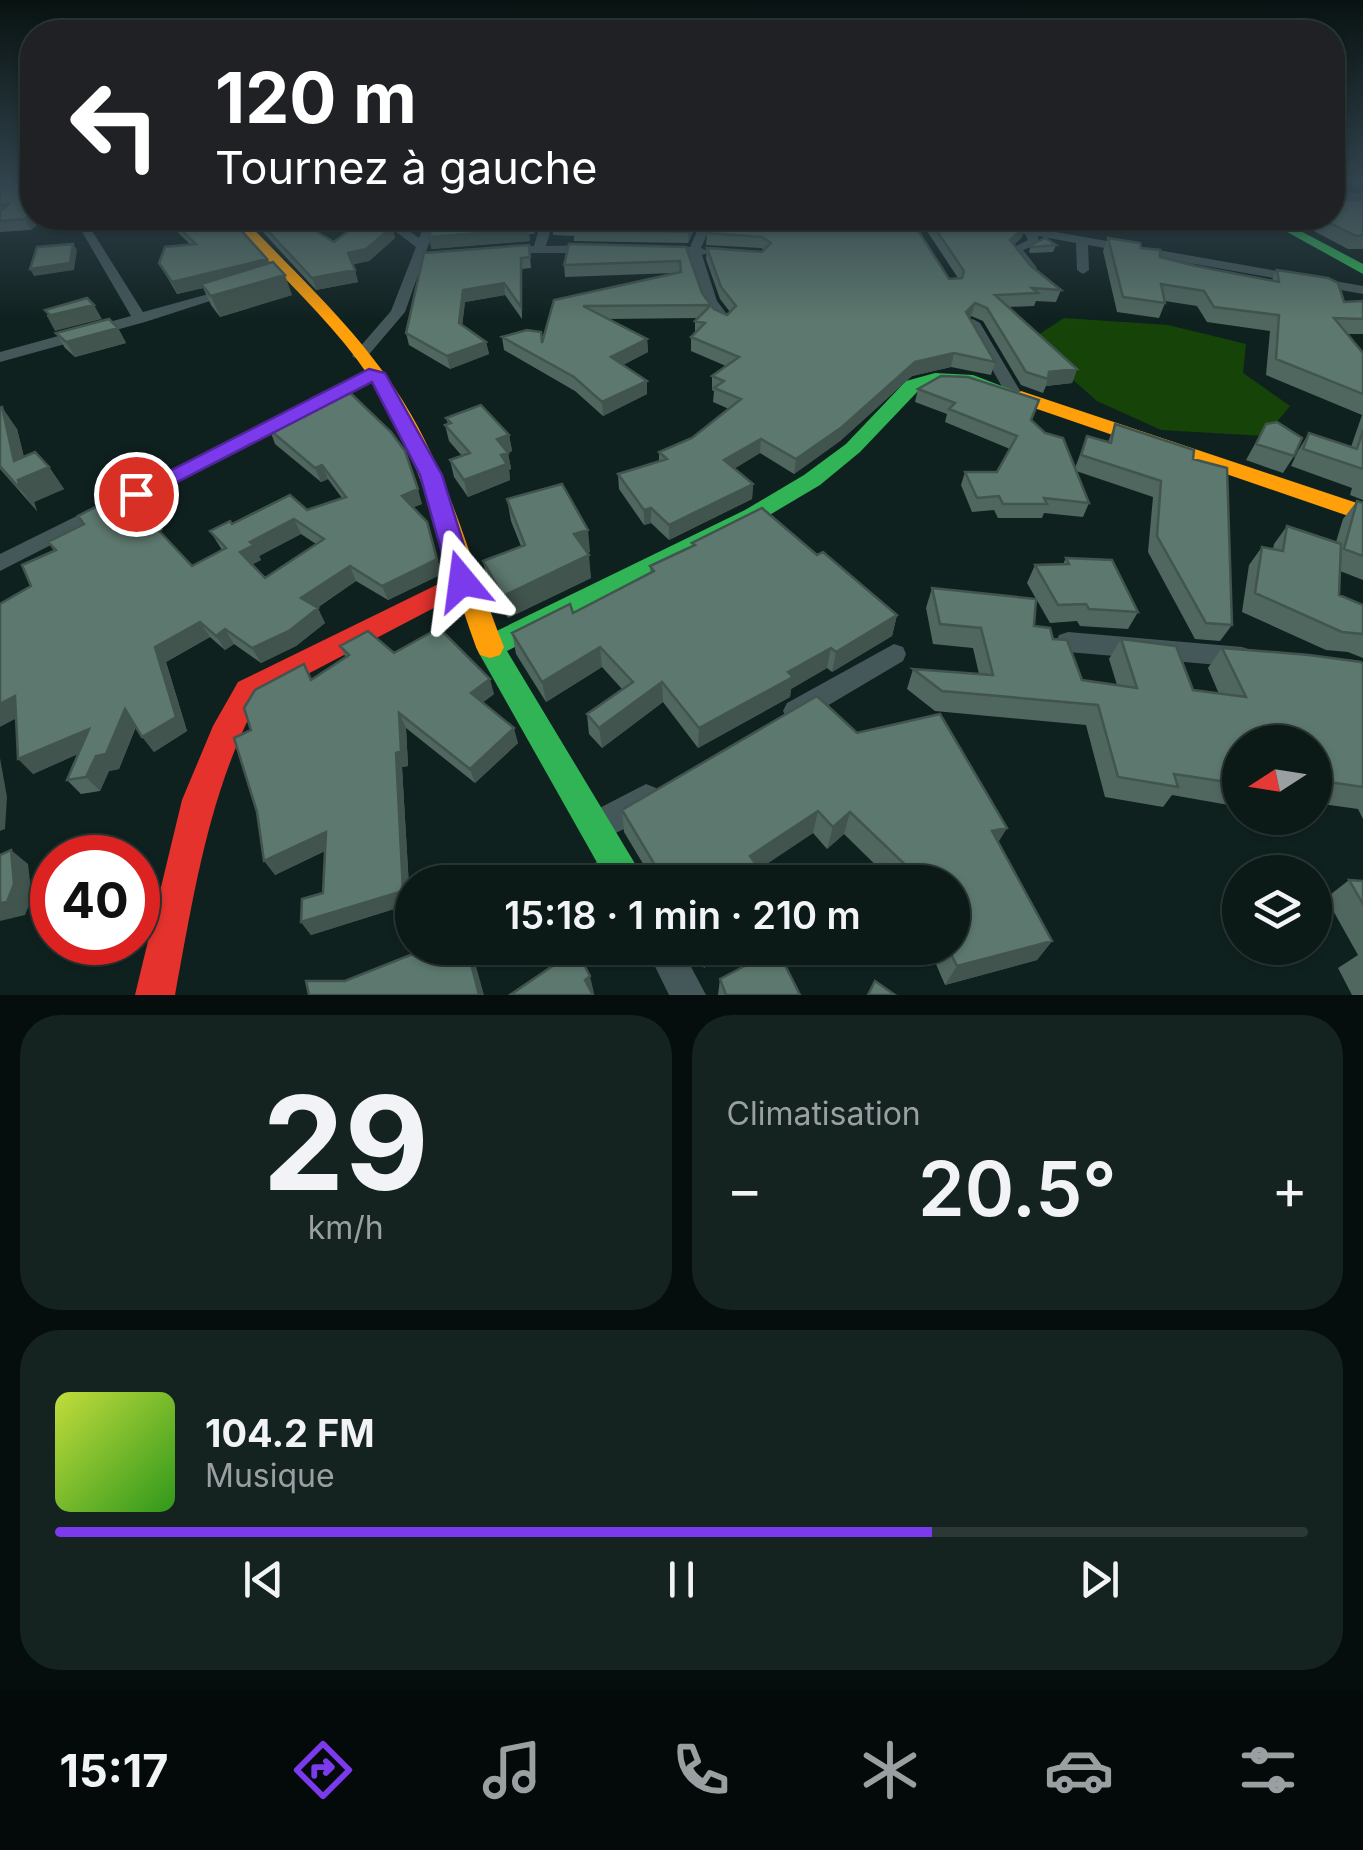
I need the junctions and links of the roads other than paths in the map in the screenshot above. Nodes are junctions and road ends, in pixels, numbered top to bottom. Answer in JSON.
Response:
{"nodes":[{"id":1,"x":86,"y":230,"type":"edge"},
{"id":2,"x":246,"y":230,"type":"edge"},
{"id":3,"x":397,"y":230,"type":"edge"},
{"id":4,"x":428,"y":230,"type":"edge"},
{"id":5,"x":545,"y":230,"type":"edge"},
{"id":6,"x":701,"y":230,"type":"edge"},
{"id":7,"x":1027,"y":230,"type":"edge"},
{"id":8,"x":1036,"y":230,"type":"edge"},
{"id":9,"x":1290,"y":230,"type":"edge"},
{"id":10,"x":1082,"y":239,"type":"junction"},
{"id":11,"x":540,"y":247,"type":"junction"},
{"id":12,"x":605,"y":249,"type":"edge"},
{"id":13,"x":640,"y":250,"type":"edge"},
{"id":14,"x":420,"y":251,"type":"junction"},
{"id":15,"x":694,"y":251,"type":"junction"},
{"id":16,"x":487,"y":252,"type":"edge"},
{"id":17,"x":724,"y":254,"type":"edge"},
{"id":18,"x":436,"y":256,"type":"edge"},
{"id":19,"x":1082,"y":270,"type":"dead end"},
{"id":20,"x":1363,"y":270,"type":"edge"},
{"id":21,"x":1035,"y":273,"type":"edge"},
{"id":22,"x":251,"y":286,"type":"edge"},
{"id":23,"x":1363,"y":290,"type":"edge"},
{"id":24,"x":140,"y":320,"type":"junction"},
{"id":25,"x":725,"y":321,"type":"edge"},
{"id":26,"x":973,"y":323,"type":"edge"},
{"id":27,"x":0,"y":358,"type":"edge"},
{"id":28,"x":368,"y":365,"type":"junction"},
{"id":29,"x":1014,"y":394,"type":"junction"},
{"id":30,"x":1363,"y":512,"type":"edge"},
{"id":31,"x":0,"y":563,"type":"edge"},
{"id":32,"x":462,"y":581,"type":"junction"},
{"id":33,"x":1068,"y":642,"type":"edge"},
{"id":34,"x":490,"y":647,"type":"junction"},
{"id":35,"x":894,"y":654,"type":"dead end"},
{"id":36,"x":1266,"y":659,"type":"edge"},
{"id":37,"x":767,"y":728,"type":"edge"},
{"id":38,"x":665,"y":787,"type":"edge"},
{"id":39,"x":597,"y":826,"type":"junction"},
{"id":40,"x":618,"y":865,"type":"edge"},
{"id":41,"x":671,"y":965,"type":"edge"},
{"id":42,"x":155,"y":995,"type":"edge"},
{"id":43,"x":688,"y":995,"type":"edge"}],
"edges":[{"from":1,"to":24,"type":"street"},
{"from":2,"to":28,"type":"main road"},
{"from":3,"to":14,"type":"street"},
{"from":4,"to":14,"type":"street"},
{"from":5,"to":11,"type":"street"},
{"from":6,"to":15,"type":"street"},
{"from":7,"to":21,"type":"street"},
{"from":8,"to":10,"type":"street"},
{"from":9,"to":20,"type":"main road"},
{"from":10,"to":19,"type":"street"},
{"from":10,"to":23,"type":"street"},
{"from":11,"to":12,"type":"street"},
{"from":11,"to":16,"type":"street"},
{"from":13,"to":15,"type":"street"},
{"from":14,"to":18,"type":"street"},
{"from":14,"to":28,"type":"street"},
{"from":15,"to":17,"type":"street"},
{"from":15,"to":25,"type":"street"},
{"from":22,"to":24,"type":"street"},
{"from":24,"to":27,"type":"street"},
{"from":26,"to":29,"type":"street"},
{"from":28,"to":31,"type":"street"},
{"from":28,"to":32,"type":"main road"},
{"from":29,"to":30,"type":"main road"},
{"from":29,"to":34,"type":"main road"},
{"from":32,"to":34,"type":"main road"},
{"from":32,"to":42,"type":"main road"},
{"from":33,"to":36,"type":"street"},
{"from":34,"to":39,"type":"main road"},
{"from":35,"to":37,"type":"street"},
{"from":38,"to":39,"type":"street"},
{"from":39,"to":40,"type":"main road"},
{"from":41,"to":43,"type":"street"}]}
